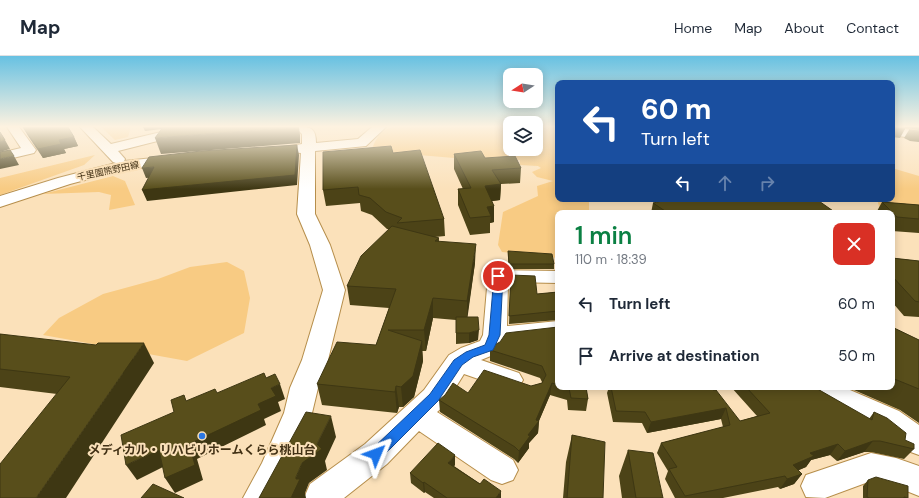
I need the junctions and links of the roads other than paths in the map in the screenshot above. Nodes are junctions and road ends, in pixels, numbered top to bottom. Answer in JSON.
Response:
{"nodes":[{"id":1,"x":27,"y":148,"type":"edge"},
{"id":2,"x":113,"y":148,"type":"edge"},
{"id":3,"x":288,"y":148,"type":"edge"},
{"id":4,"x":305,"y":148,"type":"edge"},
{"id":5,"x":108,"y":149,"type":"joint"},
{"id":6,"x":284,"y":150,"type":"edge"},
{"id":7,"x":0,"y":157,"type":"edge"},
{"id":8,"x":186,"y":158,"type":"edge"},
{"id":9,"x":122,"y":166,"type":"junction"},
{"id":10,"x":0,"y":202,"type":"edge"},
{"id":11,"x":555,"y":277,"type":"edge"},
{"id":12,"x":555,"y":329,"type":"edge"},
{"id":13,"x":495,"y":335,"type":"junction"},
{"id":14,"x":458,"y":362,"type":"junction"},
{"id":15,"x":530,"y":386,"type":"edge"},
{"id":16,"x":829,"y":390,"type":"edge"},
{"id":17,"x":417,"y":414,"type":"junction"},
{"id":18,"x":919,"y":442,"type":"edge"},
{"id":19,"x":502,"y":470,"type":"dead end"},
{"id":20,"x":919,"y":481,"type":"edge"},
{"id":21,"x":817,"y":486,"type":"dead end"},
{"id":22,"x":260,"y":498,"type":"edge"},
{"id":23,"x":321,"y":498,"type":"edge"}],
"edges":[{"from":1,"to":7,"type":"street"},
{"from":2,"to":5,"type":"street"},
{"from":3,"to":6,"type":"street"},
{"from":4,"to":22,"type":"street"},
{"from":5,"to":9,"type":"street"},
{"from":8,"to":9,"type":"street","name":"千里園熊野田線"},
{"from":9,"to":10,"type":"street","name":"千里園熊野田線"},
{"from":11,"to":13,"type":"street"},
{"from":12,"to":13,"type":"street"},
{"from":13,"to":14,"type":"street"},
{"from":14,"to":15,"type":"street"},
{"from":14,"to":17,"type":"street"},
{"from":16,"to":18,"type":"street"},
{"from":17,"to":19,"type":"street"},
{"from":17,"to":23,"type":"street"},
{"from":20,"to":21,"type":"street"}]}
